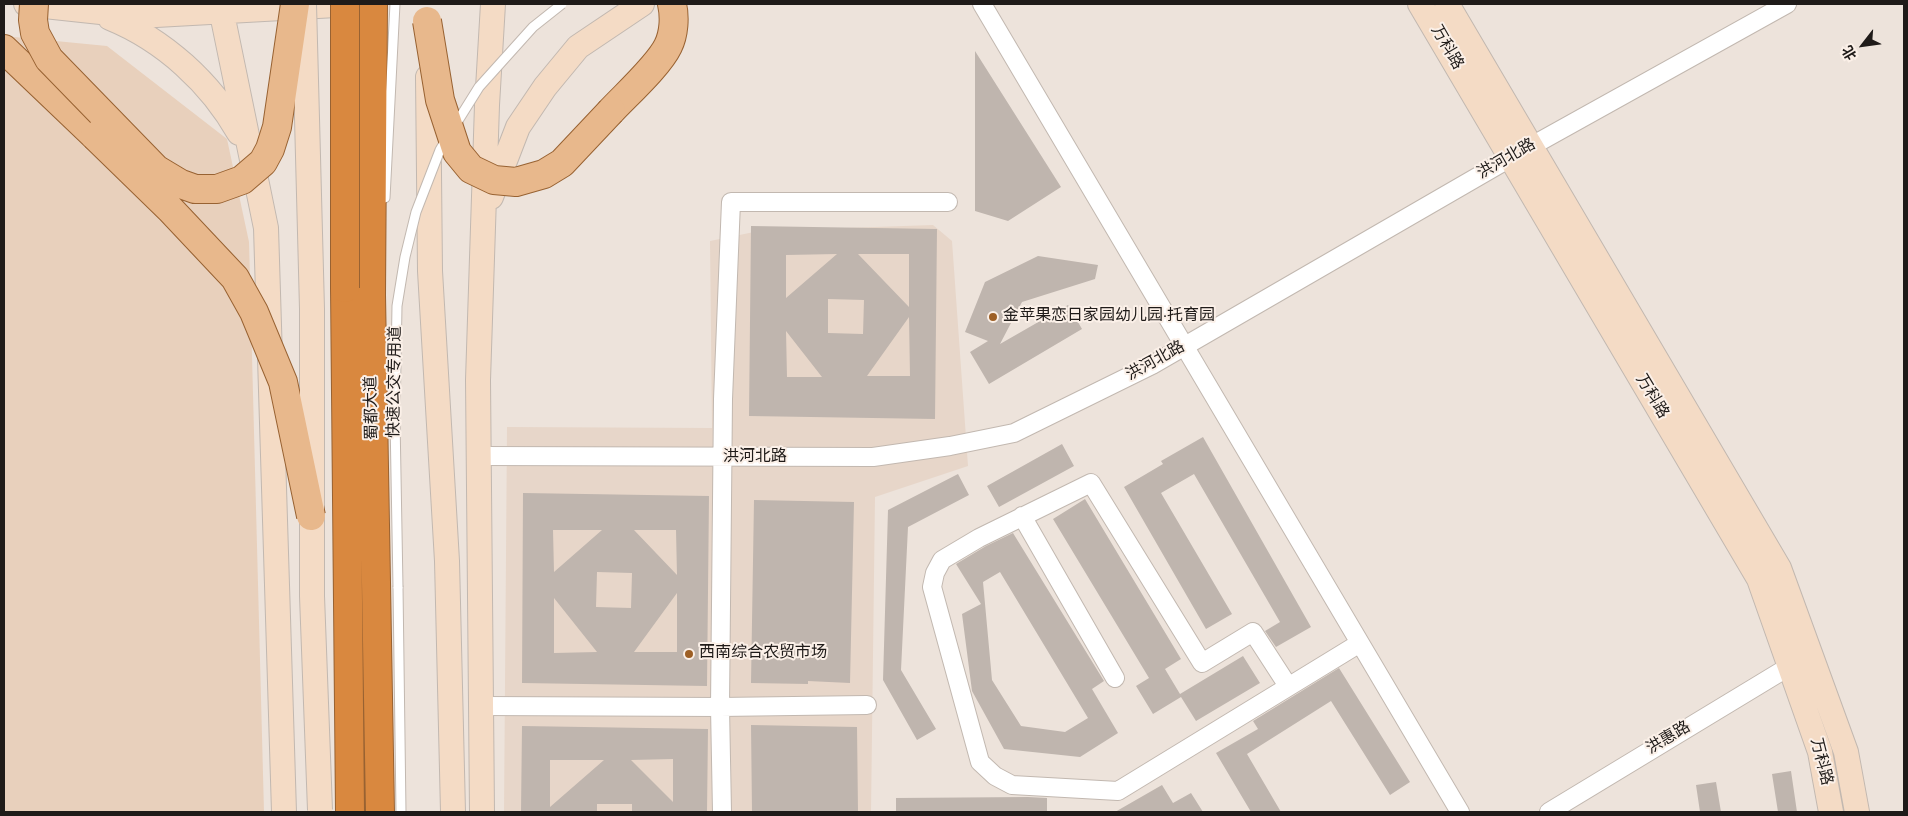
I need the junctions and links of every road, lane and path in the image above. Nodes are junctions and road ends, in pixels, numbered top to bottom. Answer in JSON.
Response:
{"nodes":[{"id":1,"x":26,"y":4,"type":"edge"},
{"id":2,"x":34,"y":4,"type":"edge"},
{"id":3,"x":295,"y":4,"type":"edge"},
{"id":4,"x":304,"y":4,"type":"edge"},
{"id":5,"x":345,"y":4,"type":"edge"},
{"id":6,"x":354,"y":4,"type":"edge"},
{"id":7,"x":373,"y":4,"type":"edge"},
{"id":8,"x":396,"y":4,"type":"edge"},
{"id":9,"x":493,"y":4,"type":"edge"},
{"id":10,"x":562,"y":4,"type":"edge"},
{"id":11,"x":642,"y":4,"type":"edge"},
{"id":12,"x":672,"y":4,"type":"edge"},
{"id":13,"x":982,"y":4,"type":"edge"},
{"id":14,"x":1420,"y":4,"type":"edge"},
{"id":15,"x":1447,"y":4,"type":"edge"},
{"id":16,"x":1787,"y":4,"type":"edge"},
{"id":17,"x":220,"y":7,"type":"edge"},
{"id":18,"x":90,"y":10,"type":"junction"},
{"id":19,"x":427,"y":12,"type":"edge"},
{"id":20,"x":4,"y":49,"type":"edge"},
{"id":21,"x":1530,"y":146,"type":"junction"},
{"id":22,"x":250,"y":152,"type":"junction"},
{"id":23,"x":1510,"y":158,"type":"junction"},
{"id":24,"x":948,"y":202,"type":"dead end"},
{"id":25,"x":384,"y":208,"type":"dead end"},
{"id":26,"x":484,"y":218,"type":"junction"},
{"id":27,"x":1185,"y":346,"type":"junction"},
{"id":28,"x":479,"y":456,"type":"junction"},
{"id":29,"x":722,"y":458,"type":"junction"},
{"id":30,"x":311,"y":516,"type":"junction"},
{"id":31,"x":1022,"y":516,"type":"junction"},
{"id":32,"x":1360,"y":643,"type":"junction"},
{"id":33,"x":1790,"y":666,"type":"junction"},
{"id":34,"x":1115,"y":678,"type":"dead end"},
{"id":35,"x":1288,"y":686,"type":"junction"},
{"id":36,"x":867,"y":705,"type":"dead end"},
{"id":37,"x":481,"y":706,"type":"junction"},
{"id":38,"x":720,"y":707,"type":"junction"},
{"id":39,"x":386,"y":796,"type":"edge"},
{"id":40,"x":320,"y":811,"type":"edge"},
{"id":41,"x":284,"y":812,"type":"edge"},
{"id":42,"x":350,"y":812,"type":"edge"},
{"id":43,"x":394,"y":812,"type":"edge"},
{"id":44,"x":401,"y":812,"type":"edge"},
{"id":45,"x":453,"y":812,"type":"edge"},
{"id":46,"x":482,"y":812,"type":"edge"},
{"id":47,"x":722,"y":812,"type":"edge"},
{"id":48,"x":1460,"y":812,"type":"edge"},
{"id":49,"x":1549,"y":812,"type":"edge"},
{"id":50,"x":1832,"y":812,"type":"edge"},
{"id":51,"x":1857,"y":812,"type":"edge"}],
"edges":[{"from":1,"to":18,"type":"main road"},
{"from":2,"to":3,"type":"main road","bridge":true},
{"from":4,"to":30,"type":"main road","bridge":true},
{"from":5,"to":42,"type":"highway","name":"蜀都大道","bridge":true},
{"from":6,"to":17,"type":"main road"},
{"from":7,"to":39,"type":"highway","name":"蜀都大道"},
{"from":8,"to":25,"type":"lane"},
{"from":9,"to":26,"type":"main road"},
{"from":10,"to":44,"type":"lane","name":"快速公交专用道","bridge":true},
{"from":11,"to":26,"type":"main road"},
{"from":12,"to":19,"type":"main road","bridge":true},
{"from":13,"to":27,"type":"street"},
{"from":14,"to":23,"type":"main road","name":"万科路"},
{"from":15,"to":21,"type":"main road","name":"万科路"},
{"from":16,"to":21,"type":"street","name":"洪河北路"},
{"from":17,"to":18,"type":"main road"},
{"from":17,"to":22,"type":"main road"},
{"from":18,"to":22,"type":"main road"},
{"from":19,"to":45,"type":"main road","bridge":true},
{"from":20,"to":30,"type":"main road","bridge":true},
{"from":21,"to":23,"type":"street","name":"洪河北路"},
{"from":21,"to":51,"type":"main road","name":"万科路"},
{"from":22,"to":41,"type":"main road"},
{"from":23,"to":27,"type":"street","name":"洪河北路"},
{"from":23,"to":33,"type":"main road","name":"万科路"},
{"from":24,"to":29,"type":"street"},
{"from":26,"to":28,"type":"main road"},
{"from":27,"to":29,"type":"street","name":"洪河北路"},
{"from":27,"to":32,"type":"street"},
{"from":28,"to":29,"type":"street","name":"洪河北路"},
{"from":28,"to":37,"type":"main road"},
{"from":29,"to":38,"type":"street"},
{"from":30,"to":40,"type":"main road","bridge":true},
{"from":31,"to":34,"type":"street"},
{"from":31,"to":35,"type":"street"},
{"from":31,"to":35,"type":"street"},
{"from":32,"to":35,"type":"street"},
{"from":32,"to":48,"type":"street"},
{"from":33,"to":49,"type":"street","name":"洪惠路"},
{"from":33,"to":50,"type":"main road","name":"万科路"},
{"from":36,"to":38,"type":"street"},
{"from":37,"to":38,"type":"street"},
{"from":37,"to":46,"type":"main road"},
{"from":38,"to":47,"type":"street"},
{"from":39,"to":43,"type":"lane"}]}
